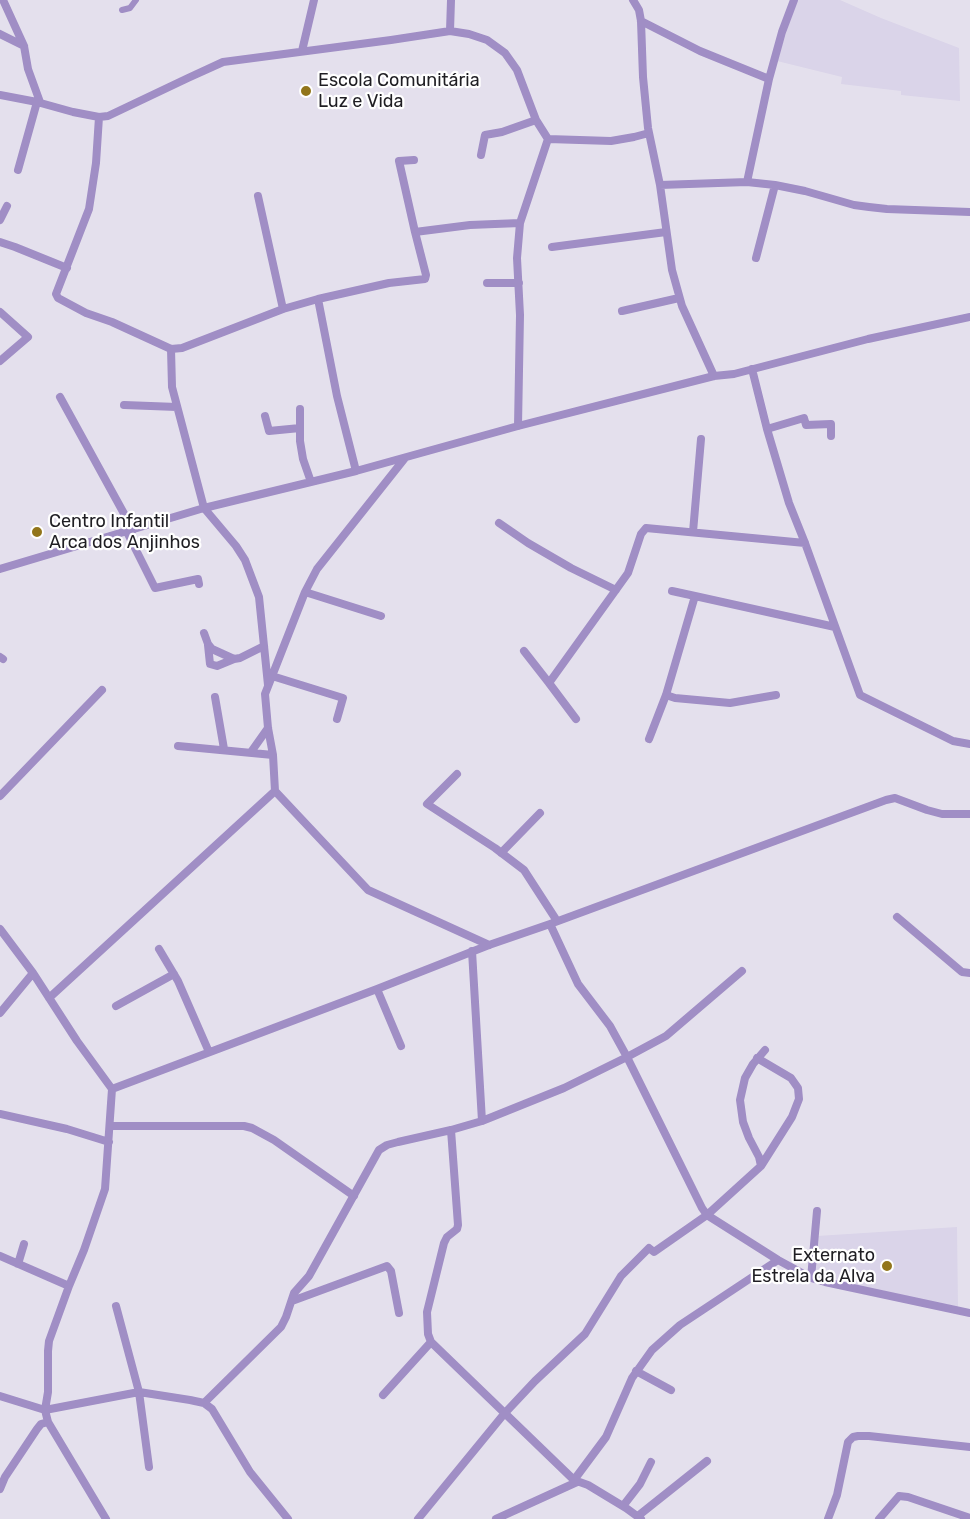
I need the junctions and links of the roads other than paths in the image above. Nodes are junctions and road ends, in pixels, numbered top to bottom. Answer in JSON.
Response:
{"nodes":[{"id":1,"x":3,"y":0,"type":"edge"},
{"id":2,"x":136,"y":0,"type":"edge"},
{"id":3,"x":314,"y":0,"type":"edge"},
{"id":4,"x":451,"y":0,"type":"edge"},
{"id":5,"x":633,"y":0,"type":"edge"},
{"id":6,"x":794,"y":0,"type":"edge"},
{"id":7,"x":122,"y":10,"type":"dead end"},
{"id":8,"x":641,"y":21,"type":"junction"},
{"id":9,"x":450,"y":31,"type":"junction"},
{"id":10,"x":0,"y":34,"type":"edge"},
{"id":11,"x":24,"y":46,"type":"junction"},
{"id":12,"x":302,"y":51,"type":"junction"},
{"id":13,"x":770,"y":79,"type":"junction"},
{"id":14,"x":0,"y":95,"type":"edge"},
{"id":15,"x":38,"y":102,"type":"junction"},
{"id":16,"x":99,"y":117,"type":"junction"},
{"id":17,"x":536,"y":120,"type":"junction"},
{"id":18,"x":649,"y":133,"type":"junction"},
{"id":19,"x":548,"y":139,"type":"junction"},
{"id":20,"x":481,"y":155,"type":"dead end"},
{"id":21,"x":414,"y":159,"type":"dead end"},
{"id":22,"x":18,"y":170,"type":"dead end"},
{"id":23,"x":747,"y":182,"type":"junction"},
{"id":24,"x":660,"y":185,"type":"junction"},
{"id":25,"x":775,"y":185,"type":"junction"},
{"id":26,"x":258,"y":196,"type":"dead end"},
{"id":27,"x":7,"y":206,"type":"dead end"},
{"id":28,"x":970,"y":212,"type":"edge"},
{"id":29,"x":0,"y":220,"type":"edge"},
{"id":30,"x":520,"y":223,"type":"junction"},
{"id":31,"x":415,"y":232,"type":"junction"},
{"id":32,"x":666,"y":232,"type":"junction"},
{"id":33,"x":0,"y":242,"type":"edge"},
{"id":34,"x":552,"y":247,"type":"dead end"},
{"id":35,"x":756,"y":258,"type":"dead end"},
{"id":36,"x":67,"y":268,"type":"junction"},
{"id":37,"x":488,"y":282,"type":"dead end"},
{"id":38,"x":519,"y":283,"type":"junction"},
{"id":39,"x":679,"y":298,"type":"junction"},
{"id":40,"x":318,"y":300,"type":"junction"},
{"id":41,"x":282,"y":309,"type":"junction"},
{"id":42,"x":622,"y":311,"type":"dead end"},
{"id":43,"x":0,"y":312,"type":"edge"},
{"id":44,"x":970,"y":317,"type":"edge"},
{"id":45,"x":171,"y":349,"type":"junction"},
{"id":46,"x":0,"y":361,"type":"edge"},
{"id":47,"x":752,"y":369,"type":"junction"},
{"id":48,"x":714,"y":376,"type":"junction"},
{"id":49,"x":60,"y":397,"type":"dead end"},
{"id":50,"x":124,"y":405,"type":"dead end"},
{"id":51,"x":177,"y":407,"type":"junction"},
{"id":52,"x":300,"y":409,"type":"dead end"},
{"id":53,"x":265,"y":416,"type":"dead end"},
{"id":54,"x":518,"y":426,"type":"junction"},
{"id":55,"x":300,"y":428,"type":"junction"},
{"id":56,"x":767,"y":429,"type":"junction"},
{"id":57,"x":831,"y":436,"type":"dead end"},
{"id":58,"x":701,"y":439,"type":"dead end"},
{"id":59,"x":405,"y":457,"type":"junction"},
{"id":60,"x":356,"y":471,"type":"junction"},
{"id":61,"x":311,"y":482,"type":"junction"},
{"id":62,"x":204,"y":508,"type":"junction"},
{"id":63,"x":499,"y":523,"type":"dead end"},
{"id":64,"x":130,"y":531,"type":"junction"},
{"id":65,"x":693,"y":532,"type":"junction"},
{"id":66,"x":806,"y":543,"type":"junction"},
{"id":67,"x":0,"y":569,"type":"edge"},
{"id":68,"x":199,"y":584,"type":"dead end"},
{"id":69,"x":616,"y":590,"type":"junction"},
{"id":70,"x":672,"y":591,"type":"dead end"},
{"id":71,"x":305,"y":592,"type":"junction"},
{"id":72,"x":695,"y":596,"type":"junction"},
{"id":73,"x":381,"y":616,"type":"dead end"},
{"id":74,"x":836,"y":627,"type":"junction"},
{"id":75,"x":204,"y":633,"type":"dead end"},
{"id":76,"x":207,"y":644,"type":"junction"},
{"id":77,"x":264,"y":646,"type":"junction"},
{"id":78,"x":524,"y":651,"type":"dead end"},
{"id":79,"x":234,"y":659,"type":"junction"},
{"id":80,"x":272,"y":676,"type":"junction"},
{"id":81,"x":549,"y":683,"type":"junction"},
{"id":82,"x":268,"y":686,"type":"junction"},
{"id":83,"x":102,"y":690,"type":"dead end"},
{"id":84,"x":776,"y":695,"type":"dead end"},
{"id":85,"x":666,"y":696,"type":"junction"},
{"id":86,"x":215,"y":697,"type":"dead end"},
{"id":87,"x":337,"y":719,"type":"dead end"},
{"id":88,"x":576,"y":719,"type":"dead end"},
{"id":89,"x":268,"y":728,"type":"junction"},
{"id":90,"x":649,"y":739,"type":"dead end"},
{"id":91,"x":970,"y":744,"type":"edge"},
{"id":92,"x":178,"y":746,"type":"dead end"},
{"id":93,"x":224,"y":749,"type":"junction"},
{"id":94,"x":251,"y":752,"type":"junction"},
{"id":95,"x":273,"y":755,"type":"junction"},
{"id":96,"x":457,"y":774,"type":"dead end"},
{"id":97,"x":275,"y":791,"type":"junction"},
{"id":98,"x":0,"y":796,"type":"edge"},
{"id":99,"x":540,"y":813,"type":"dead end"},
{"id":100,"x":970,"y":814,"type":"edge"},
{"id":101,"x":501,"y":853,"type":"junction"},
{"id":102,"x":897,"y":917,"type":"dead end"},
{"id":103,"x":553,"y":923,"type":"junction"},
{"id":104,"x":0,"y":929,"type":"edge"},
{"id":105,"x":489,"y":945,"type":"junction"},
{"id":106,"x":159,"y":949,"type":"dead end"},
{"id":107,"x":472,"y":951,"type":"junction"},
{"id":108,"x":742,"y":971,"type":"dead end"},
{"id":109,"x":33,"y":973,"type":"junction"},
{"id":110,"x":970,"y":973,"type":"edge"},
{"id":111,"x":174,"y":974,"type":"junction"},
{"id":112,"x":377,"y":989,"type":"junction"},
{"id":113,"x":49,"y":998,"type":"junction"},
{"id":114,"x":116,"y":1006,"type":"dead end"},
{"id":115,"x":0,"y":1013,"type":"edge"},
{"id":116,"x":401,"y":1046,"type":"dead end"},
{"id":117,"x":765,"y":1050,"type":"dead end"},
{"id":118,"x":209,"y":1052,"type":"junction"},
{"id":119,"x":627,"y":1057,"type":"junction"},
{"id":120,"x":758,"y":1058,"type":"junction"},
{"id":121,"x":112,"y":1089,"type":"junction"},
{"id":122,"x":0,"y":1114,"type":"edge"},
{"id":123,"x":482,"y":1121,"type":"junction"},
{"id":124,"x":110,"y":1126,"type":"junction"},
{"id":125,"x":451,"y":1130,"type":"junction"},
{"id":126,"x":109,"y":1142,"type":"junction"},
{"id":127,"x":761,"y":1166,"type":"junction"},
{"id":128,"x":354,"y":1196,"type":"junction"},
{"id":129,"x":817,"y":1211,"type":"dead end"},
{"id":130,"x":707,"y":1215,"type":"junction"},
{"id":131,"x":24,"y":1244,"type":"dead end"},
{"id":132,"x":0,"y":1256,"type":"edge"},
{"id":133,"x":778,"y":1260,"type":"junction"},
{"id":134,"x":18,"y":1264,"type":"junction"},
{"id":135,"x":811,"y":1278,"type":"junction"},
{"id":136,"x":69,"y":1286,"type":"junction"},
{"id":137,"x":292,"y":1301,"type":"junction"},
{"id":138,"x":116,"y":1306,"type":"dead end"},
{"id":139,"x":399,"y":1313,"type":"dead end"},
{"id":140,"x":970,"y":1313,"type":"edge"},
{"id":141,"x":431,"y":1342,"type":"junction"},
{"id":142,"x":636,"y":1371,"type":"junction"},
{"id":143,"x":671,"y":1390,"type":"dead end"},
{"id":144,"x":139,"y":1392,"type":"junction"},
{"id":145,"x":383,"y":1395,"type":"dead end"},
{"id":146,"x":0,"y":1396,"type":"edge"},
{"id":147,"x":204,"y":1403,"type":"junction"},
{"id":148,"x":45,"y":1410,"type":"junction"},
{"id":149,"x":504,"y":1414,"type":"junction"},
{"id":150,"x":48,"y":1422,"type":"junction"},
{"id":151,"x":970,"y":1447,"type":"edge"},
{"id":152,"x":707,"y":1461,"type":"dead end"},
{"id":153,"x":651,"y":1462,"type":"dead end"},
{"id":154,"x":149,"y":1467,"type":"dead end"},
{"id":155,"x":575,"y":1481,"type":"junction"},
{"id":156,"x":0,"y":1489,"type":"edge"},
{"id":157,"x":623,"y":1506,"type":"junction"},
{"id":158,"x":639,"y":1517,"type":"edge"},
{"id":159,"x":970,"y":1518,"type":"edge"},
{"id":160,"x":106,"y":1519,"type":"edge"},
{"id":161,"x":288,"y":1519,"type":"edge"},
{"id":162,"x":418,"y":1519,"type":"edge"},
{"id":163,"x":496,"y":1519,"type":"edge"},
{"id":164,"x":828,"y":1519,"type":"edge"},
{"id":165,"x":879,"y":1519,"type":"edge"}],
"edges":[{"from":1,"to":11,"type":"street"},
{"from":2,"to":7,"type":"street"},
{"from":3,"to":12,"type":"street"},
{"from":4,"to":9,"type":"street"},
{"from":5,"to":8,"type":"street"},
{"from":6,"to":13,"type":"street"},
{"from":8,"to":13,"type":"street"},
{"from":8,"to":18,"type":"street"},
{"from":9,"to":12,"type":"street"},
{"from":9,"to":17,"type":"street"},
{"from":10,"to":11,"type":"street"},
{"from":11,"to":15,"type":"street"},
{"from":12,"to":16,"type":"street"},
{"from":13,"to":23,"type":"street"},
{"from":14,"to":15,"type":"street"},
{"from":15,"to":16,"type":"street"},
{"from":15,"to":22,"type":"street"},
{"from":16,"to":36,"type":"street"},
{"from":17,"to":19,"type":"street"},
{"from":17,"to":20,"type":"street"},
{"from":18,"to":19,"type":"street"},
{"from":18,"to":24,"type":"street"},
{"from":19,"to":30,"type":"street"},
{"from":21,"to":31,"type":"street"},
{"from":23,"to":24,"type":"street"},
{"from":23,"to":25,"type":"street"},
{"from":24,"to":32,"type":"street"},
{"from":25,"to":28,"type":"street"},
{"from":25,"to":35,"type":"street"},
{"from":26,"to":41,"type":"street"},
{"from":27,"to":29,"type":"street"},
{"from":30,"to":31,"type":"street"},
{"from":30,"to":38,"type":"street"},
{"from":31,"to":40,"type":"street"},
{"from":32,"to":34,"type":"street"},
{"from":32,"to":39,"type":"street"},
{"from":33,"to":36,"type":"street"},
{"from":36,"to":45,"type":"street"},
{"from":37,"to":38,"type":"street"},
{"from":38,"to":54,"type":"street"},
{"from":39,"to":42,"type":"street"},
{"from":39,"to":48,"type":"street"},
{"from":40,"to":41,"type":"street"},
{"from":40,"to":60,"type":"street"},
{"from":41,"to":45,"type":"street"},
{"from":43,"to":46,"type":"street"},
{"from":44,"to":47,"type":"street"},
{"from":45,"to":51,"type":"street"},
{"from":47,"to":48,"type":"street"},
{"from":47,"to":56,"type":"street"},
{"from":48,"to":54,"type":"street"},
{"from":49,"to":64,"type":"street"},
{"from":50,"to":51,"type":"street"},
{"from":51,"to":62,"type":"street"},
{"from":52,"to":55,"type":"street"},
{"from":53,"to":55,"type":"street"},
{"from":54,"to":59,"type":"street"},
{"from":55,"to":61,"type":"street"},
{"from":56,"to":57,"type":"street"},
{"from":56,"to":66,"type":"street"},
{"from":58,"to":65,"type":"street"},
{"from":59,"to":60,"type":"street"},
{"from":59,"to":71,"type":"street"},
{"from":60,"to":61,"type":"street"},
{"from":61,"to":62,"type":"street"},
{"from":62,"to":64,"type":"street"},
{"from":62,"to":77,"type":"street"},
{"from":63,"to":69,"type":"street"},
{"from":64,"to":67,"type":"street"},
{"from":64,"to":68,"type":"street"},
{"from":65,"to":66,"type":"street"},
{"from":65,"to":69,"type":"street"},
{"from":66,"to":74,"type":"street"},
{"from":69,"to":81,"type":"street"},
{"from":70,"to":72,"type":"street"},
{"from":71,"to":73,"type":"street"},
{"from":71,"to":80,"type":"street"},
{"from":72,"to":74,"type":"street"},
{"from":72,"to":85,"type":"street"},
{"from":74,"to":91,"type":"street"},
{"from":75,"to":76,"type":"street"},
{"from":76,"to":79,"type":"street"},
{"from":76,"to":79,"type":"street"},
{"from":77,"to":79,"type":"street"},
{"from":77,"to":82,"type":"street"},
{"from":78,"to":81,"type":"street"},
{"from":80,"to":82,"type":"street"},
{"from":80,"to":87,"type":"street"},
{"from":81,"to":88,"type":"street"},
{"from":82,"to":89,"type":"street"},
{"from":83,"to":98,"type":"street"},
{"from":84,"to":85,"type":"street"},
{"from":85,"to":90,"type":"street"},
{"from":86,"to":93,"type":"street"},
{"from":89,"to":94,"type":"street"},
{"from":89,"to":95,"type":"street"},
{"from":92,"to":93,"type":"street"},
{"from":93,"to":94,"type":"street"},
{"from":94,"to":95,"type":"street"},
{"from":95,"to":97,"type":"street"},
{"from":96,"to":101,"type":"street"},
{"from":97,"to":105,"type":"street"},
{"from":97,"to":113,"type":"street"},
{"from":99,"to":101,"type":"street"},
{"from":100,"to":103,"type":"street"},
{"from":101,"to":103,"type":"street"},
{"from":102,"to":110,"type":"street"},
{"from":103,"to":105,"type":"street"},
{"from":103,"to":119,"type":"street"},
{"from":104,"to":109,"type":"street"},
{"from":105,"to":107,"type":"street"},
{"from":106,"to":111,"type":"street"},
{"from":107,"to":112,"type":"street"},
{"from":107,"to":123,"type":"street"},
{"from":108,"to":119,"type":"street"},
{"from":109,"to":113,"type":"street"},
{"from":109,"to":115,"type":"street"},
{"from":111,"to":114,"type":"street"},
{"from":111,"to":118,"type":"street"},
{"from":112,"to":116,"type":"street"},
{"from":112,"to":118,"type":"street"},
{"from":113,"to":121,"type":"street"},
{"from":117,"to":120,"type":"street"},
{"from":118,"to":121,"type":"street"},
{"from":119,"to":123,"type":"street"},
{"from":119,"to":130,"type":"street"},
{"from":120,"to":127,"type":"street"},
{"from":120,"to":127,"type":"street"},
{"from":121,"to":124,"type":"street"},
{"from":122,"to":126,"type":"street"},
{"from":123,"to":125,"type":"street"},
{"from":124,"to":126,"type":"street"},
{"from":124,"to":128,"type":"street"},
{"from":125,"to":128,"type":"street"},
{"from":125,"to":141,"type":"street"},
{"from":126,"to":136,"type":"street"},
{"from":127,"to":130,"type":"street"},
{"from":128,"to":137,"type":"street"},
{"from":129,"to":135,"type":"street"},
{"from":130,"to":133,"type":"street"},
{"from":130,"to":149,"type":"street"},
{"from":131,"to":134,"type":"street"},
{"from":132,"to":134,"type":"street"},
{"from":133,"to":135,"type":"street"},
{"from":133,"to":142,"type":"street"},
{"from":134,"to":136,"type":"street"},
{"from":135,"to":140,"type":"street"},
{"from":136,"to":148,"type":"street"},
{"from":137,"to":139,"type":"street"},
{"from":137,"to":147,"type":"street"},
{"from":138,"to":144,"type":"street"},
{"from":141,"to":145,"type":"street"},
{"from":141,"to":149,"type":"street"},
{"from":142,"to":143,"type":"street"},
{"from":142,"to":155,"type":"street"},
{"from":144,"to":147,"type":"street"},
{"from":144,"to":148,"type":"street"},
{"from":144,"to":154,"type":"street"},
{"from":146,"to":148,"type":"street"},
{"from":147,"to":161,"type":"street"},
{"from":148,"to":150,"type":"street"},
{"from":149,"to":155,"type":"street"},
{"from":149,"to":162,"type":"street"},
{"from":150,"to":156,"type":"street"},
{"from":150,"to":160,"type":"street"},
{"from":151,"to":164,"type":"street"},
{"from":152,"to":158,"type":"street"},
{"from":153,"to":157,"type":"street"},
{"from":155,"to":157,"type":"street"},
{"from":155,"to":163,"type":"street"},
{"from":157,"to":158,"type":"street"},
{"from":159,"to":165,"type":"street"}]}
